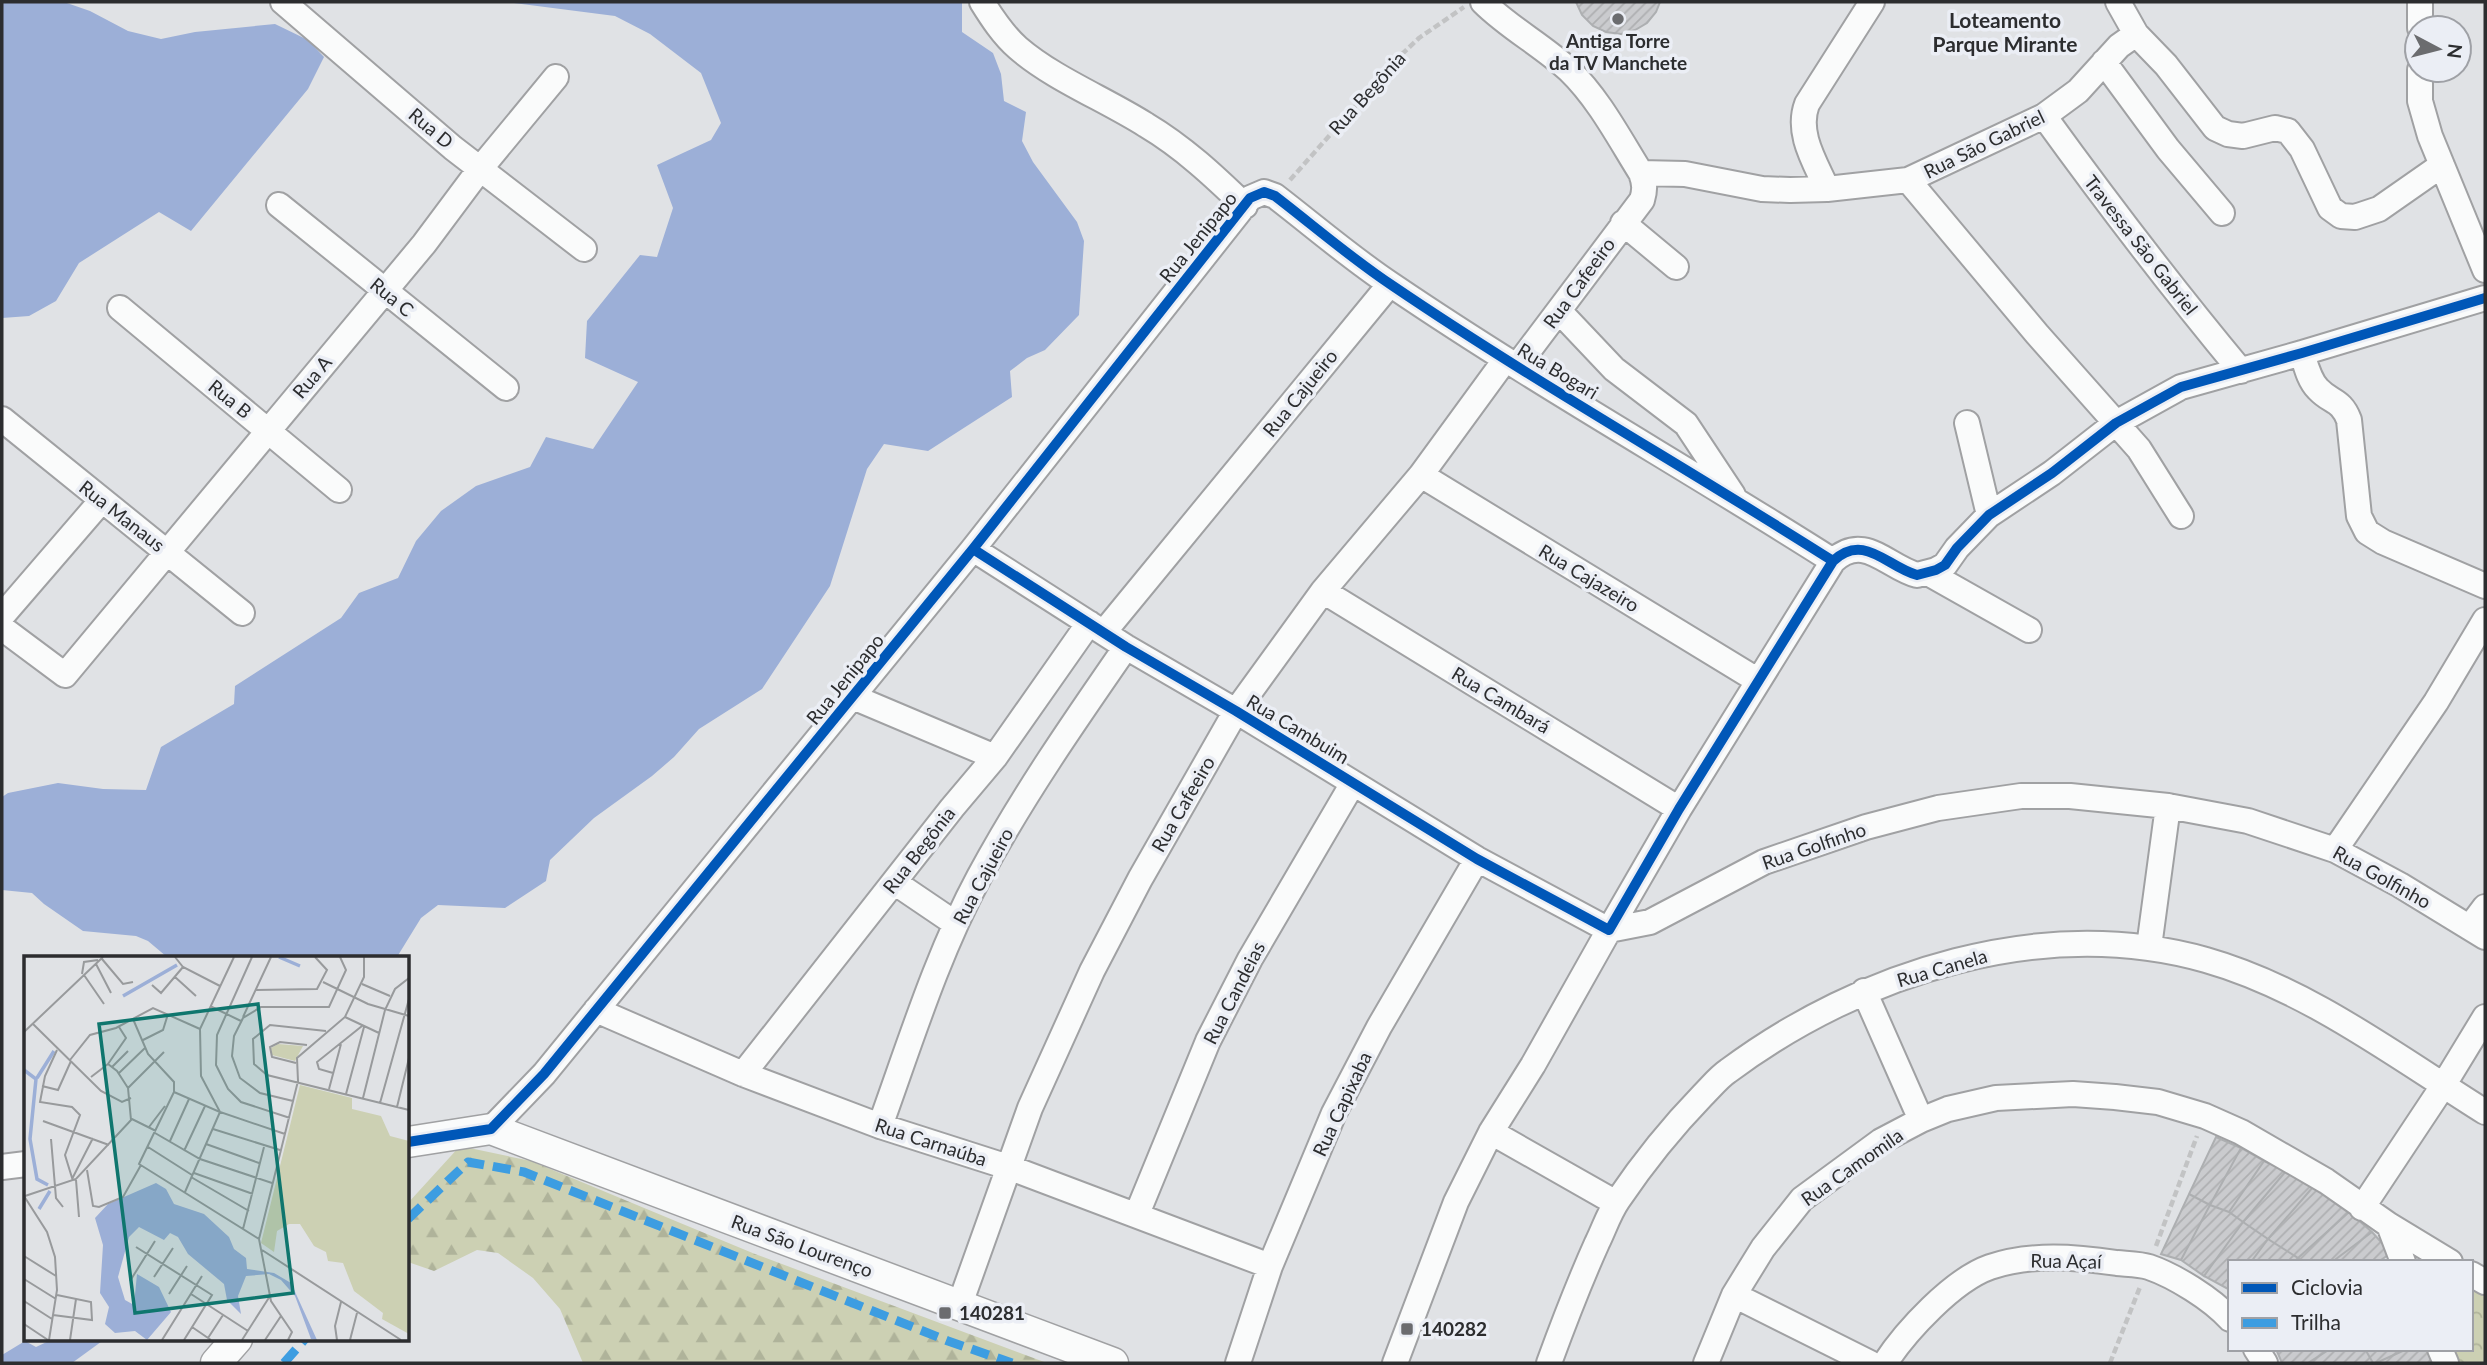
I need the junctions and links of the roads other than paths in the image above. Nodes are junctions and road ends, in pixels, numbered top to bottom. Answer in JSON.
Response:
{"nodes":[{"id":1,"x":283,"y":2,"type":"edge"},
{"id":2,"x":982,"y":2,"type":"edge"},
{"id":3,"x":1483,"y":2,"type":"edge"},
{"id":4,"x":1871,"y":2,"type":"edge"},
{"id":5,"x":2118,"y":2,"type":"edge"},
{"id":6,"x":2136,"y":34,"type":"junction"},
{"id":7,"x":2104,"y":62,"type":"junction"},
{"id":8,"x":556,"y":77,"type":"dead end"},
{"id":9,"x":2420,"y":84,"type":"edge"},
{"id":10,"x":2044,"y":116,"type":"junction"},
{"id":11,"x":2442,"y":165,"type":"junction"},
{"id":12,"x":480,"y":169,"type":"junction"},
{"id":13,"x":1641,"y":173,"type":"junction"},
{"id":14,"x":1908,"y":180,"type":"junction"},
{"id":15,"x":1827,"y":189,"type":"junction"},
{"id":16,"x":1275,"y":197,"type":"joint"},
{"id":17,"x":279,"y":205,"type":"dead end"},
{"id":18,"x":1245,"y":206,"type":"junction"},
{"id":19,"x":2222,"y":213,"type":"dead end"},
{"id":20,"x":1623,"y":223,"type":"junction"},
{"id":21,"x":584,"y":249,"type":"dead end"},
{"id":22,"x":1676,"y":267,"type":"dead end"},
{"id":23,"x":2485,"y":270,"type":"edge"},
{"id":24,"x":1390,"y":284,"type":"junction"},
{"id":25,"x":383,"y":291,"type":"junction"},
{"id":26,"x":2485,"y":298,"type":"edge"},
{"id":27,"x":120,"y":308,"type":"dead end"},
{"id":28,"x":1560,"y":312,"type":"junction"},
{"id":29,"x":2302,"y":353,"type":"junction"},
{"id":30,"x":1511,"y":363,"type":"junction"},
{"id":31,"x":2241,"y":371,"type":"junction"},
{"id":32,"x":506,"y":388,"type":"dead end"},
{"id":33,"x":2,"y":419,"type":"edge"},
{"id":34,"x":1967,"y":423,"type":"dead end"},
{"id":35,"x":2116,"y":423,"type":"junction"},
{"id":36,"x":268,"y":430,"type":"junction"},
{"id":37,"x":1421,"y":475,"type":"junction"},
{"id":38,"x":339,"y":491,"type":"dead end"},
{"id":39,"x":1735,"y":499,"type":"junction"},
{"id":40,"x":102,"y":500,"type":"junction"},
{"id":41,"x":1989,"y":515,"type":"junction"},
{"id":42,"x":2181,"y":516,"type":"dead end"},
{"id":43,"x":973,"y":549,"type":"junction"},
{"id":44,"x":168,"y":552,"type":"junction"},
{"id":45,"x":1833,"y":561,"type":"junction"},
{"id":46,"x":1937,"y":569,"type":"junction"},
{"id":47,"x":2485,"y":586,"type":"edge"},
{"id":48,"x":1323,"y":591,"type":"junction"},
{"id":49,"x":242,"y":613,"type":"dead end"},
{"id":50,"x":2,"y":616,"type":"edge"},
{"id":51,"x":2485,"y":620,"type":"edge"},
{"id":52,"x":2,"y":628,"type":"edge"},
{"id":53,"x":1096,"y":628,"type":"junction"},
{"id":54,"x":2029,"y":630,"type":"dead end"},
{"id":55,"x":1126,"y":647,"type":"junction"},
{"id":56,"x":1757,"y":680,"type":"junction"},
{"id":57,"x":853,"y":697,"type":"junction"},
{"id":58,"x":1236,"y":711,"type":"junction"},
{"id":59,"x":995,"y":757,"type":"junction"},
{"id":60,"x":1353,"y":783,"type":"junction"},
{"id":61,"x":2168,"y":806,"type":"junction"},
{"id":62,"x":1679,"y":809,"type":"junction"},
{"id":63,"x":2335,"y":850,"type":"junction"},
{"id":64,"x":1478,"y":859,"type":"junction"},
{"id":65,"x":894,"y":882,"type":"junction"},
{"id":66,"x":2485,"y":907,"type":"edge"},
{"id":67,"x":956,"y":924,"type":"junction"},
{"id":68,"x":1609,"y":930,"type":"junction"},
{"id":69,"x":2477,"y":932,"type":"edge"},
{"id":70,"x":2149,"y":947,"type":"junction"},
{"id":71,"x":1864,"y":991,"type":"junction"},
{"id":72,"x":596,"y":1010,"type":"junction"},
{"id":73,"x":2485,"y":1017,"type":"edge"},
{"id":74,"x":743,"y":1074,"type":"junction"},
{"id":75,"x":2443,"y":1086,"type":"junction"},
{"id":76,"x":2485,"y":1112,"type":"edge"},
{"id":77,"x":1921,"y":1120,"type":"junction"},
{"id":78,"x":880,"y":1126,"type":"junction"},
{"id":79,"x":491,"y":1129,"type":"junction"},
{"id":80,"x":1491,"y":1132,"type":"junction"},
{"id":81,"x":410,"y":1142,"type":"edge"},
{"id":82,"x":24,"y":1164,"type":"edge"},
{"id":83,"x":2,"y":1167,"type":"edge"},
{"id":84,"x":1008,"y":1167,"type":"junction"},
{"id":85,"x":1616,"y":1203,"type":"junction"},
{"id":86,"x":2362,"y":1208,"type":"junction"},
{"id":87,"x":1137,"y":1214,"type":"junction"},
{"id":88,"x":2389,"y":1225,"type":"junction"},
{"id":89,"x":2402,"y":1260,"type":"edge"},
{"id":90,"x":2447,"y":1260,"type":"edge"},
{"id":91,"x":1269,"y":1266,"type":"junction"},
{"id":92,"x":1734,"y":1295,"type":"junction"},
{"id":93,"x":960,"y":1304,"type":"junction"},
{"id":94,"x":2228,"y":1317,"type":"edge"},
{"id":95,"x":236,"y":1340,"type":"edge"},
{"id":96,"x":216,"y":1363,"type":"edge"},
{"id":97,"x":1113,"y":1363,"type":"edge"},
{"id":98,"x":1238,"y":1363,"type":"edge"},
{"id":99,"x":1395,"y":1363,"type":"edge"},
{"id":100,"x":1549,"y":1363,"type":"edge"},
{"id":101,"x":1706,"y":1363,"type":"edge"},
{"id":102,"x":1870,"y":1363,"type":"edge"},
{"id":103,"x":1885,"y":1363,"type":"edge"}],
"edges":[{"from":1,"to":12,"type":"street","name":"Rua D"},
{"from":2,"to":18,"type":"street"},
{"from":3,"to":13,"type":"street"},
{"from":4,"to":15,"type":"street"},
{"from":5,"to":6,"type":"street"},
{"from":6,"to":7,"type":"street","name":"Rua São Gabriel"},
{"from":6,"to":11,"type":"street"},
{"from":7,"to":10,"type":"street","name":"Rua São Gabriel"},
{"from":7,"to":19,"type":"street"},
{"from":8,"to":12,"type":"street","name":"Rua A"},
{"from":9,"to":11,"type":"street"},
{"from":10,"to":14,"type":"street","name":"Rua São Gabriel"},
{"from":10,"to":31,"type":"street","name":"Travessa São Gabriel"},
{"from":11,"to":23,"type":"street"},
{"from":12,"to":21,"type":"street","name":"Rua D"},
{"from":12,"to":25,"type":"street","name":"Rua A"},
{"from":13,"to":15,"type":"street","name":"Rua São Gabriel"},
{"from":13,"to":20,"type":"street","name":"Rua Cafeeiro"},
{"from":14,"to":15,"type":"street","name":"Rua São Gabriel"},
{"from":14,"to":35,"type":"street"},
{"from":16,"to":18,"type":"street","name":"Rua Jenipapo"},
{"from":16,"to":24,"type":"street","name":"Rua Bogari"},
{"from":17,"to":25,"type":"street","name":"Rua C"},
{"from":18,"to":43,"type":"street","name":"Rua Jenipapo"},
{"from":20,"to":22,"type":"street"},
{"from":20,"to":28,"type":"street","name":"Rua Cafeeiro"},
{"from":24,"to":30,"type":"street","name":"Rua Bogari"},
{"from":24,"to":53,"type":"street","name":"Rua Cajueiro"},
{"from":25,"to":32,"type":"street","name":"Rua C"},
{"from":25,"to":36,"type":"street","name":"Rua A"},
{"from":26,"to":29,"type":"street"},
{"from":27,"to":36,"type":"street","name":"Rua B"},
{"from":28,"to":30,"type":"street","name":"Rua Cafeeiro"},
{"from":28,"to":39,"type":"street"},
{"from":29,"to":31,"type":"street"},
{"from":29,"to":47,"type":"street"},
{"from":30,"to":37,"type":"street","name":"Rua Cafeeiro"},
{"from":30,"to":39,"type":"street","name":"Rua Bogari"},
{"from":31,"to":35,"type":"street"},
{"from":33,"to":40,"type":"street","name":"Rua Manaus"},
{"from":34,"to":41,"type":"street"},
{"from":35,"to":41,"type":"street"},
{"from":35,"to":42,"type":"street"},
{"from":36,"to":38,"type":"street","name":"Rua B"},
{"from":36,"to":44,"type":"street","name":"Rua A"},
{"from":37,"to":48,"type":"street","name":"Rua Cafeeiro"},
{"from":37,"to":56,"type":"street","name":"Rua Cajazeiro"},
{"from":39,"to":45,"type":"street","name":"Rua Bogari"},
{"from":40,"to":44,"type":"street","name":"Rua Manaus"},
{"from":40,"to":50,"type":"street"},
{"from":41,"to":46,"type":"street"},
{"from":43,"to":53,"type":"street","name":"Rua Cambuim"},
{"from":43,"to":57,"type":"street","name":"Rua Jenipapo"},
{"from":44,"to":49,"type":"street","name":"Rua Manaus"},
{"from":44,"to":52,"type":"street","name":"Rua A"},
{"from":45,"to":46,"type":"street"},
{"from":45,"to":56,"type":"street"},
{"from":46,"to":54,"type":"street"},
{"from":48,"to":58,"type":"street","name":"Rua Cafeeiro"},
{"from":48,"to":62,"type":"street","name":"Rua Cambará"},
{"from":51,"to":63,"type":"street"},
{"from":53,"to":55,"type":"street","name":"Rua Cambuim"},
{"from":53,"to":59,"type":"street","name":"Rua Begônia"},
{"from":55,"to":58,"type":"street","name":"Rua Cambuim"},
{"from":55,"to":67,"type":"street","name":"Rua Cajueiro"},
{"from":56,"to":62,"type":"street"},
{"from":57,"to":59,"type":"street"},
{"from":57,"to":72,"type":"street","name":"Rua Jenipapo"},
{"from":58,"to":60,"type":"street","name":"Rua Cambuim"},
{"from":58,"to":84,"type":"street","name":"Rua Cafeeiro"},
{"from":59,"to":65,"type":"street","name":"Rua Begônia"},
{"from":60,"to":64,"type":"street","name":"Rua Cambuim"},
{"from":60,"to":87,"type":"street","name":"Rua Candeias"},
{"from":61,"to":63,"type":"street","name":"Rua Golfinho"},
{"from":61,"to":68,"type":"street","name":"Rua Golfinho"},
{"from":61,"to":70,"type":"street"},
{"from":62,"to":68,"type":"street"},
{"from":63,"to":69,"type":"street","name":"Rua Golfinho"},
{"from":64,"to":68,"type":"street","name":"Rua Cambuim"},
{"from":64,"to":91,"type":"street","name":"Rua Capixaba"},
{"from":65,"to":67,"type":"street"},
{"from":65,"to":74,"type":"street","name":"Rua Begônia"},
{"from":66,"to":69,"type":"street"},
{"from":67,"to":78,"type":"street","name":"Rua Cajueiro"},
{"from":68,"to":80,"type":"street"},
{"from":70,"to":71,"type":"street","name":"Rua Canela"},
{"from":70,"to":75,"type":"street","name":"Rua Canela"},
{"from":71,"to":77,"type":"street"},
{"from":71,"to":85,"type":"street","name":"Rua Canela"},
{"from":72,"to":74,"type":"street","name":"Rua Carnaúba"},
{"from":72,"to":79,"type":"street","name":"Rua Jenipapo"},
{"from":73,"to":75,"type":"street"},
{"from":74,"to":78,"type":"street","name":"Rua Carnaúba"},
{"from":75,"to":76,"type":"street","name":"Rua Canela"},
{"from":75,"to":86,"type":"street"},
{"from":77,"to":86,"type":"street","name":"Rua Camomila"},
{"from":77,"to":92,"type":"street","name":"Rua Camomila"},
{"from":78,"to":84,"type":"street","name":"Rua Carnaúba"},
{"from":79,"to":81,"type":"street"},
{"from":79,"to":93,"type":"street","name":"Rua São Lourenço"},
{"from":80,"to":85,"type":"street"},
{"from":80,"to":99,"type":"street"},
{"from":82,"to":83,"type":"street"},
{"from":84,"to":87,"type":"street","name":"Rua Carnaúba"},
{"from":84,"to":93,"type":"street","name":"Rua Cafeeiro"},
{"from":85,"to":100,"type":"street","name":"Rua Canela"},
{"from":86,"to":88,"type":"street","name":"Rua Camomila"},
{"from":87,"to":91,"type":"street","name":"Rua Carnaúba"},
{"from":88,"to":89,"type":"street"},
{"from":88,"to":90,"type":"street","name":"Rua Camomila"},
{"from":91,"to":98,"type":"street","name":"Rua Capixaba"},
{"from":92,"to":101,"type":"street","name":"Rua Camomila"},
{"from":92,"to":102,"type":"street"},
{"from":93,"to":97,"type":"street","name":"Rua São Lourenço"},
{"from":94,"to":103,"type":"street","name":"Rua Açaí"},
{"from":95,"to":96,"type":"street"}]}
